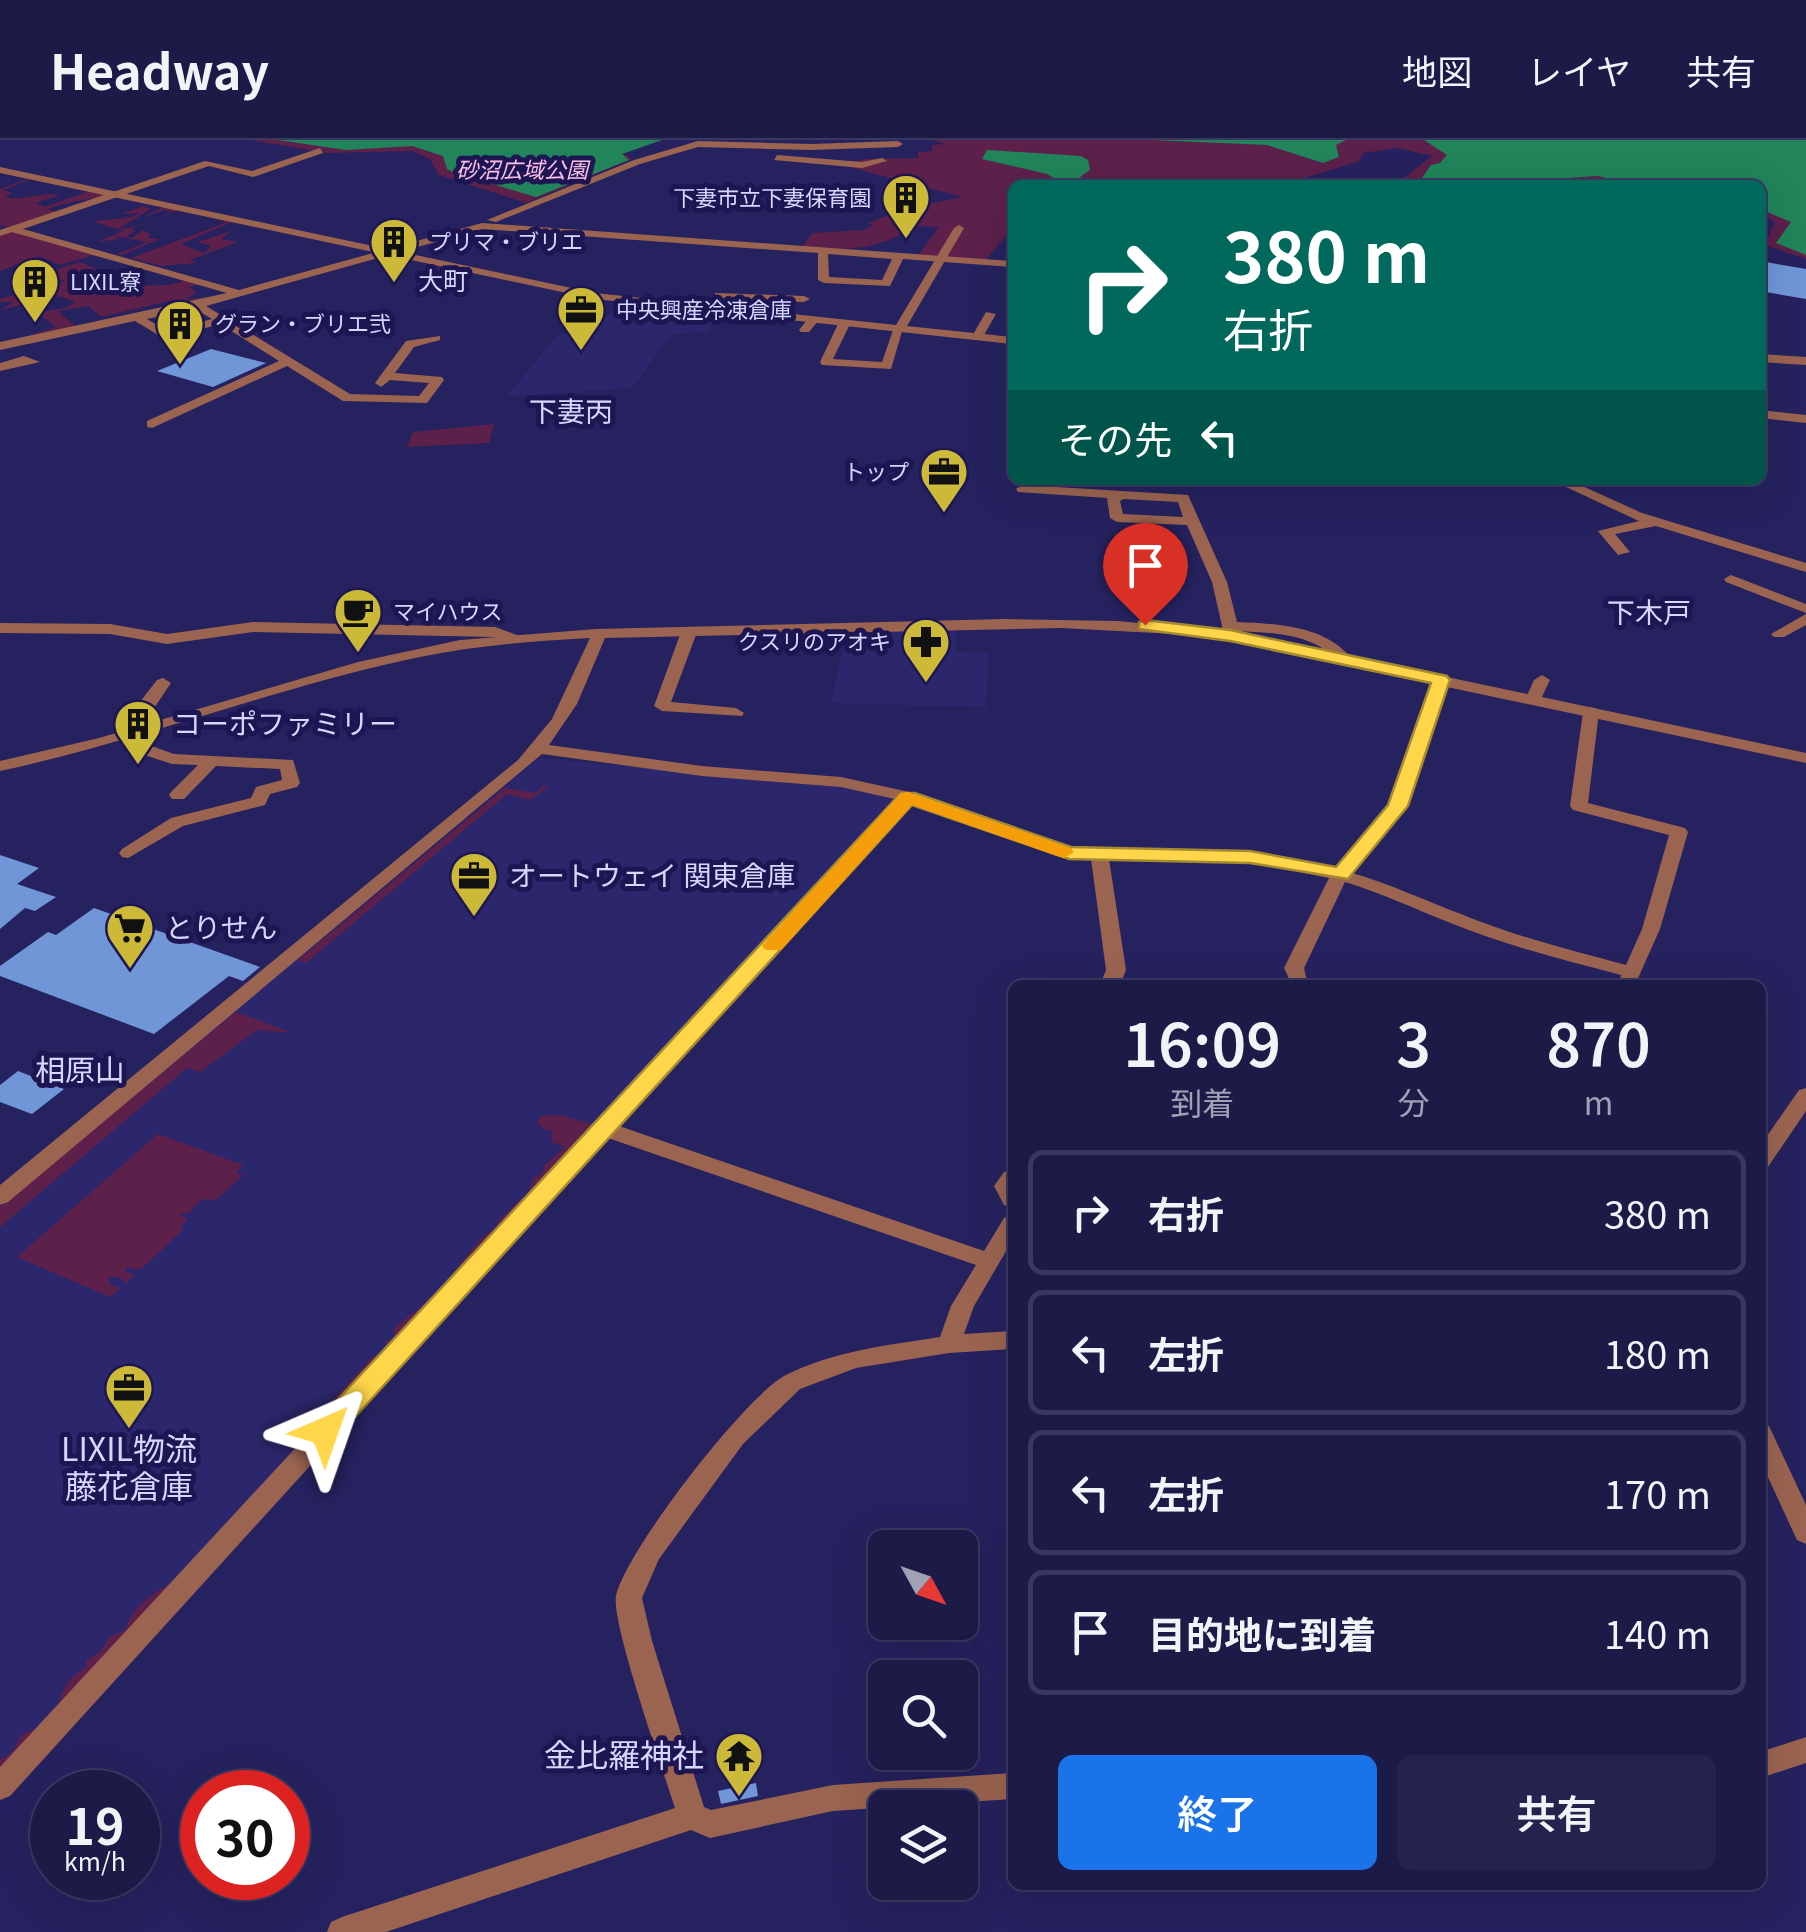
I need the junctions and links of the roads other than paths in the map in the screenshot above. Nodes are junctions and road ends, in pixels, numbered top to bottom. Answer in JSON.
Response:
{"nodes":[{"id":1,"x":898,"y":144,"type":"dead end"},
{"id":2,"x":773,"y":146,"type":"junction"},
{"id":3,"x":320,"y":150,"type":"dead end"},
{"id":4,"x":882,"y":161,"type":"dead end"},
{"id":5,"x":0,"y":170,"type":"edge"},
{"id":6,"x":116,"y":194,"type":"junction"},
{"id":7,"x":482,"y":226,"type":"junction"},
{"id":8,"x":959,"y":228,"type":"dead end"},
{"id":9,"x":4,"y":230,"type":"edge"},
{"id":10,"x":823,"y":251,"type":"junction"},
{"id":11,"x":388,"y":252,"type":"junction"},
{"id":12,"x":899,"y":256,"type":"junction"},
{"id":13,"x":939,"y":258,"type":"junction"},
{"id":14,"x":1008,"y":264,"type":"edge"},
{"id":15,"x":242,"y":294,"type":"junction"},
{"id":16,"x":804,"y":299,"type":"dead end"},
{"id":17,"x":196,"y":305,"type":"junction"},
{"id":18,"x":724,"y":312,"type":"junction"},
{"id":19,"x":990,"y":314,"type":"dead end"},
{"id":20,"x":138,"y":318,"type":"junction"},
{"id":21,"x":222,"y":320,"type":"junction"},
{"id":22,"x":844,"y":324,"type":"junction"},
{"id":23,"x":899,"y":330,"type":"junction"},
{"id":24,"x":436,"y":338,"type":"dead end"},
{"id":25,"x":977,"y":338,"type":"junction"},
{"id":26,"x":1008,"y":339,"type":"edge"},
{"id":27,"x":0,"y":346,"type":"edge"},
{"id":28,"x":1766,"y":359,"type":"edge"},
{"id":29,"x":34,"y":362,"type":"dead end"},
{"id":30,"x":287,"y":362,"type":"junction"},
{"id":31,"x":1806,"y":362,"type":"edge"},
{"id":32,"x":0,"y":367,"type":"edge"},
{"id":33,"x":386,"y":376,"type":"junction"},
{"id":34,"x":366,"y":399,"type":"junction"},
{"id":35,"x":1766,"y":415,"type":"edge"},
{"id":36,"x":1806,"y":419,"type":"edge"},
{"id":37,"x":152,"y":424,"type":"dead end"},
{"id":38,"x":1570,"y":485,"type":"edge"},
{"id":39,"x":1023,"y":489,"type":"dead end"},
{"id":40,"x":1118,"y":496,"type":"junction"},
{"id":41,"x":1189,"y":521,"type":"junction"},
{"id":42,"x":1655,"y":522,"type":"junction"},
{"id":43,"x":1623,"y":552,"type":"dead end"},
{"id":44,"x":1806,"y":568,"type":"edge"},
{"id":45,"x":1731,"y":579,"type":"dead end"},
{"id":46,"x":1806,"y":609,"type":"edge"},
{"id":47,"x":1806,"y":619,"type":"edge"},
{"id":48,"x":0,"y":628,"type":"edge"},
{"id":49,"x":1231,"y":630,"type":"junction"},
{"id":50,"x":689,"y":632,"type":"junction"},
{"id":51,"x":599,"y":634,"type":"junction"},
{"id":52,"x":1780,"y":634,"type":"dead end"},
{"id":53,"x":517,"y":638,"type":"junction"},
{"id":54,"x":1441,"y":680,"type":"junction"},
{"id":55,"x":1542,"y":680,"type":"dead end"},
{"id":56,"x":162,"y":683,"type":"dead end"},
{"id":57,"x":1533,"y":700,"type":"junction"},
{"id":58,"x":1591,"y":712,"type":"junction"},
{"id":59,"x":736,"y":713,"type":"dead end"},
{"id":60,"x":132,"y":736,"type":"junction"},
{"id":61,"x":539,"y":749,"type":"junction"},
{"id":62,"x":1806,"y":758,"type":"edge"},
{"id":63,"x":212,"y":760,"type":"junction"},
{"id":64,"x":0,"y":766,"type":"edge"},
{"id":65,"x":178,"y":795,"type":"dead end"},
{"id":66,"x":908,"y":798,"type":"junction"},
{"id":67,"x":128,"y":854,"type":"dead end"},
{"id":68,"x":1100,"y":856,"type":"junction"},
{"id":69,"x":1340,"y":874,"type":"junction"},
{"id":70,"x":1629,"y":979,"type":"edge"},
{"id":71,"x":1111,"y":980,"type":"edge"},
{"id":72,"x":1297,"y":980,"type":"edge"},
{"id":73,"x":1806,"y":1095,"type":"edge"},
{"id":74,"x":605,"y":1129,"type":"junction"},
{"id":75,"x":1766,"y":1151,"type":"edge"},
{"id":76,"x":0,"y":1197,"type":"edge"},
{"id":77,"x":1008,"y":1229,"type":"edge"},
{"id":78,"x":988,"y":1261,"type":"junction"},
{"id":79,"x":1008,"y":1340,"type":"edge"},
{"id":80,"x":948,"y":1344,"type":"junction"},
{"id":81,"x":1766,"y":1446,"type":"edge"},
{"id":82,"x":1806,"y":1533,"type":"edge"},
{"id":83,"x":1806,"y":1750,"type":"edge"},
{"id":84,"x":1766,"y":1762,"type":"edge"},
{"id":85,"x":1008,"y":1786,"type":"edge"},
{"id":86,"x":0,"y":1787,"type":"edge"},
{"id":87,"x":692,"y":1816,"type":"junction"},
{"id":88,"x":405,"y":1921,"type":"edge"},
{"id":89,"x":342,"y":1932,"type":"edge"}],
"edges":[{"from":1,"to":2,"type":"street"},
{"from":2,"to":4,"type":"street"},
{"from":2,"to":7,"type":"street"},
{"from":3,"to":6,"type":"street"},
{"from":5,"to":6,"type":"street"},
{"from":6,"to":9,"type":"street"},
{"from":6,"to":11,"type":"street"},
{"from":7,"to":10,"type":"street"},
{"from":7,"to":11,"type":"street"},
{"from":8,"to":13,"type":"street"},
{"from":9,"to":15,"type":"street"},
{"from":10,"to":12,"type":"street"},
{"from":10,"to":12,"type":"street"},
{"from":11,"to":15,"type":"street"},
{"from":11,"to":18,"type":"street"},
{"from":12,"to":13,"type":"street"},
{"from":13,"to":14,"type":"street"},
{"from":13,"to":23,"type":"street"},
{"from":15,"to":17,"type":"street"},
{"from":16,"to":18,"type":"street"},
{"from":17,"to":20,"type":"street"},
{"from":17,"to":21,"type":"street"},
{"from":18,"to":22,"type":"street"},
{"from":19,"to":25,"type":"street"},
{"from":20,"to":21,"type":"street"},
{"from":20,"to":27,"type":"street"},
{"from":21,"to":30,"type":"street"},
{"from":22,"to":23,"type":"street"},
{"from":22,"to":23,"type":"street"},
{"from":23,"to":25,"type":"street"},
{"from":24,"to":33,"type":"street"},
{"from":25,"to":26,"type":"street"},
{"from":28,"to":31,"type":"street"},
{"from":29,"to":32,"type":"street"},
{"from":30,"to":34,"type":"street"},
{"from":30,"to":37,"type":"street"},
{"from":33,"to":34,"type":"street"},
{"from":33,"to":34,"type":"street"},
{"from":35,"to":36,"type":"street"},
{"from":38,"to":42,"type":"street"},
{"from":39,"to":40,"type":"street"},
{"from":40,"to":41,"type":"street"},
{"from":40,"to":41,"type":"street"},
{"from":41,"to":49,"type":"street"},
{"from":42,"to":43,"type":"street"},
{"from":42,"to":44,"type":"street"},
{"from":45,"to":46,"type":"street"},
{"from":47,"to":52,"type":"street"},
{"from":48,"to":53,"type":"street"},
{"from":49,"to":50,"type":"street"},
{"from":49,"to":54,"type":"street"},
{"from":50,"to":51,"type":"street"},
{"from":50,"to":59,"type":"street"},
{"from":51,"to":53,"type":"street"},
{"from":51,"to":61,"type":"street"},
{"from":53,"to":60,"type":"street"},
{"from":54,"to":57,"type":"street"},
{"from":54,"to":69,"type":"street"},
{"from":55,"to":57,"type":"street"},
{"from":56,"to":60,"type":"street"},
{"from":57,"to":58,"type":"street"},
{"from":58,"to":62,"type":"street"},
{"from":58,"to":70,"type":"street"},
{"from":60,"to":63,"type":"street"},
{"from":60,"to":64,"type":"street"},
{"from":61,"to":66,"type":"street"},
{"from":61,"to":76,"type":"street"},
{"from":63,"to":65,"type":"street"},
{"from":63,"to":67,"type":"street"},
{"from":66,"to":68,"type":"street"},
{"from":66,"to":74,"type":"street"},
{"from":68,"to":69,"type":"street"},
{"from":68,"to":71,"type":"street"},
{"from":69,"to":70,"type":"street"},
{"from":69,"to":72,"type":"street"},
{"from":73,"to":75,"type":"street"},
{"from":74,"to":78,"type":"street"},
{"from":74,"to":86,"type":"street"},
{"from":77,"to":78,"type":"street"},
{"from":78,"to":80,"type":"street"},
{"from":79,"to":80,"type":"street"},
{"from":80,"to":87,"type":"street"},
{"from":81,"to":82,"type":"street"},
{"from":83,"to":84,"type":"street"},
{"from":85,"to":87,"type":"street"},
{"from":87,"to":88,"type":"street"},
{"from":88,"to":89,"type":"street"}]}
